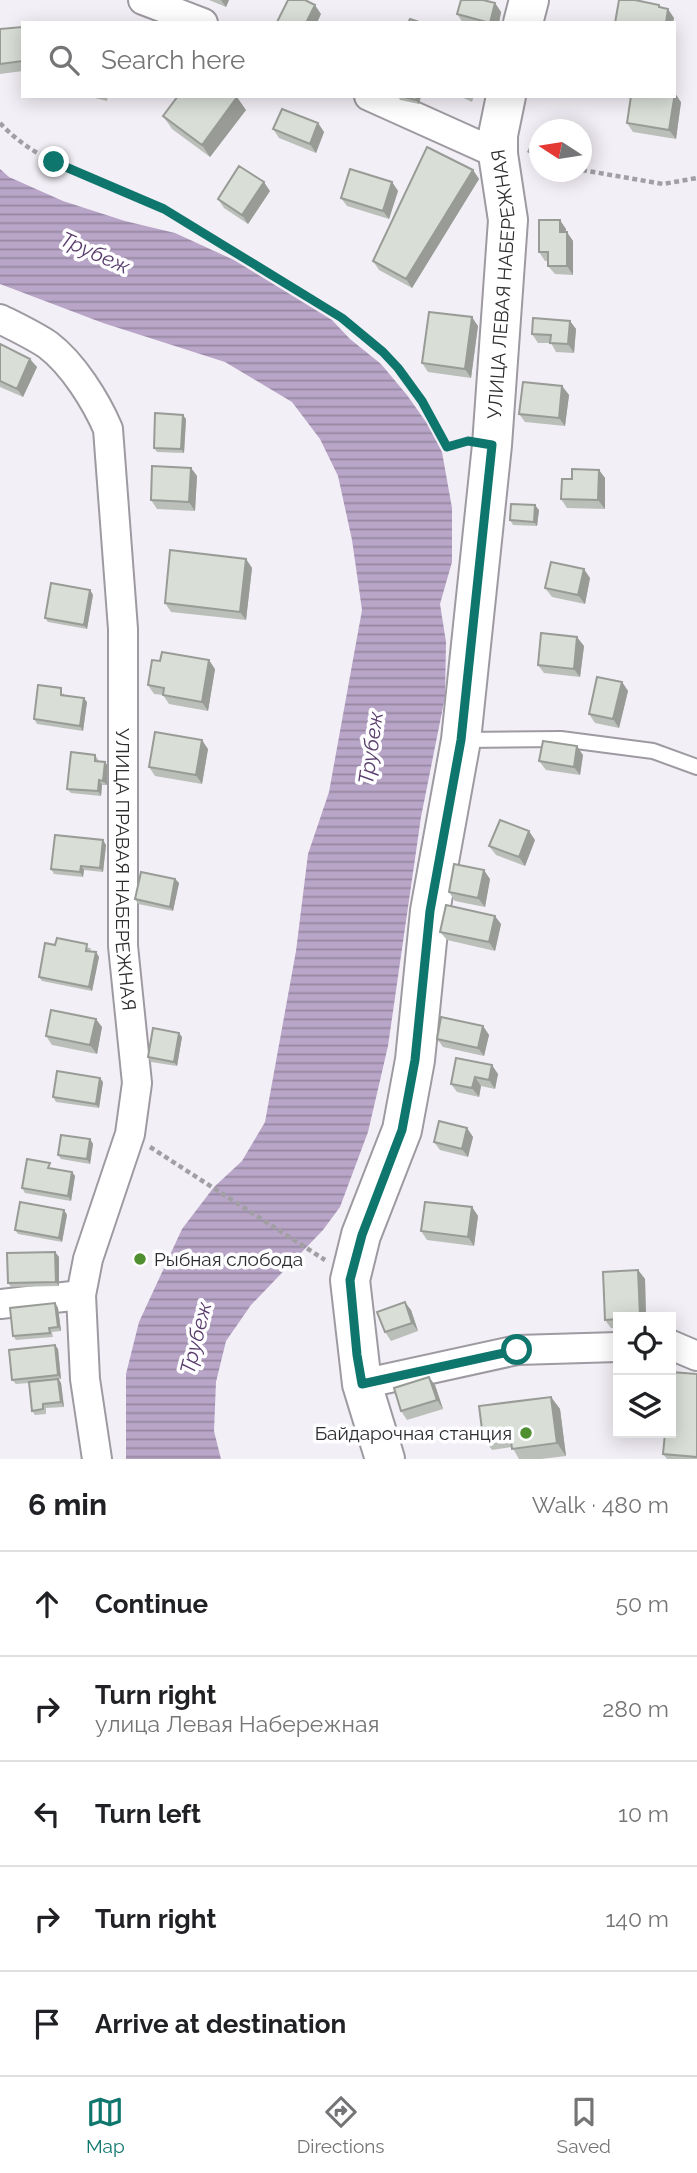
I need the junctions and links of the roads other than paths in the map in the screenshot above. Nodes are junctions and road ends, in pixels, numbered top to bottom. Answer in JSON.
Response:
{"nodes":[{"id":1,"x":143,"y":0,"type":"edge"},
{"id":2,"x":529,"y":0,"type":"edge"},
{"id":3,"x":198,"y":21,"type":"edge"},
{"id":4,"x":524,"y":21,"type":"edge"},
{"id":5,"x":373,"y":98,"type":"edge"},
{"id":6,"x":506,"y":98,"type":"edge"},
{"id":7,"x":498,"y":154,"type":"junction"},
{"id":8,"x":0,"y":319,"type":"edge"},
{"id":9,"x":461,"y":740,"type":"junction"},
{"id":10,"x":697,"y":767,"type":"edge"},
{"id":11,"x":81,"y":1295,"type":"junction"},
{"id":12,"x":0,"y":1304,"type":"edge"},
{"id":13,"x":697,"y":1343,"type":"edge"},
{"id":14,"x":676,"y":1345,"type":"edge"},
{"id":15,"x":613,"y":1347,"type":"edge"},
{"id":16,"x":676,"y":1347,"type":"edge"},
{"id":17,"x":697,"y":1356,"type":"edge"},
{"id":18,"x":362,"y":1384,"type":"junction"},
{"id":19,"x":96,"y":1459,"type":"edge"},
{"id":20,"x":385,"y":1459,"type":"edge"}],
"edges":[{"from":1,"to":3,"type":"street"},
{"from":2,"to":4,"type":"street"},
{"from":5,"to":7,"type":"street","name":"УЛИЦА ЛЕВАЯ НАБЕРЕЖНАЯ"},
{"from":6,"to":7,"type":"street"},
{"from":7,"to":9,"type":"street","name":"УЛИЦА ЛЕВАЯ НАБЕРЕЖНАЯ"},
{"from":8,"to":11,"type":"street","name":"УЛИЦА ПРАВАЯ НАБЕРЕЖНАЯ"},
{"from":9,"to":10,"type":"lane"},
{"from":9,"to":18,"type":"street","name":"УЛИЦА ЛЕВАЯ НАБЕРЕЖНАЯ"},
{"from":11,"to":12,"type":"street"},
{"from":11,"to":19,"type":"street","name":"УЛИЦА ПРАВАЯ НАБЕРЕЖНАЯ"},
{"from":13,"to":14,"type":"street"},
{"from":15,"to":18,"type":"street"},
{"from":16,"to":17,"type":"street"},
{"from":18,"to":20,"type":"street","name":"УЛИЦА ЛЕВАЯ НАБЕРЕЖНАЯ"}]}
